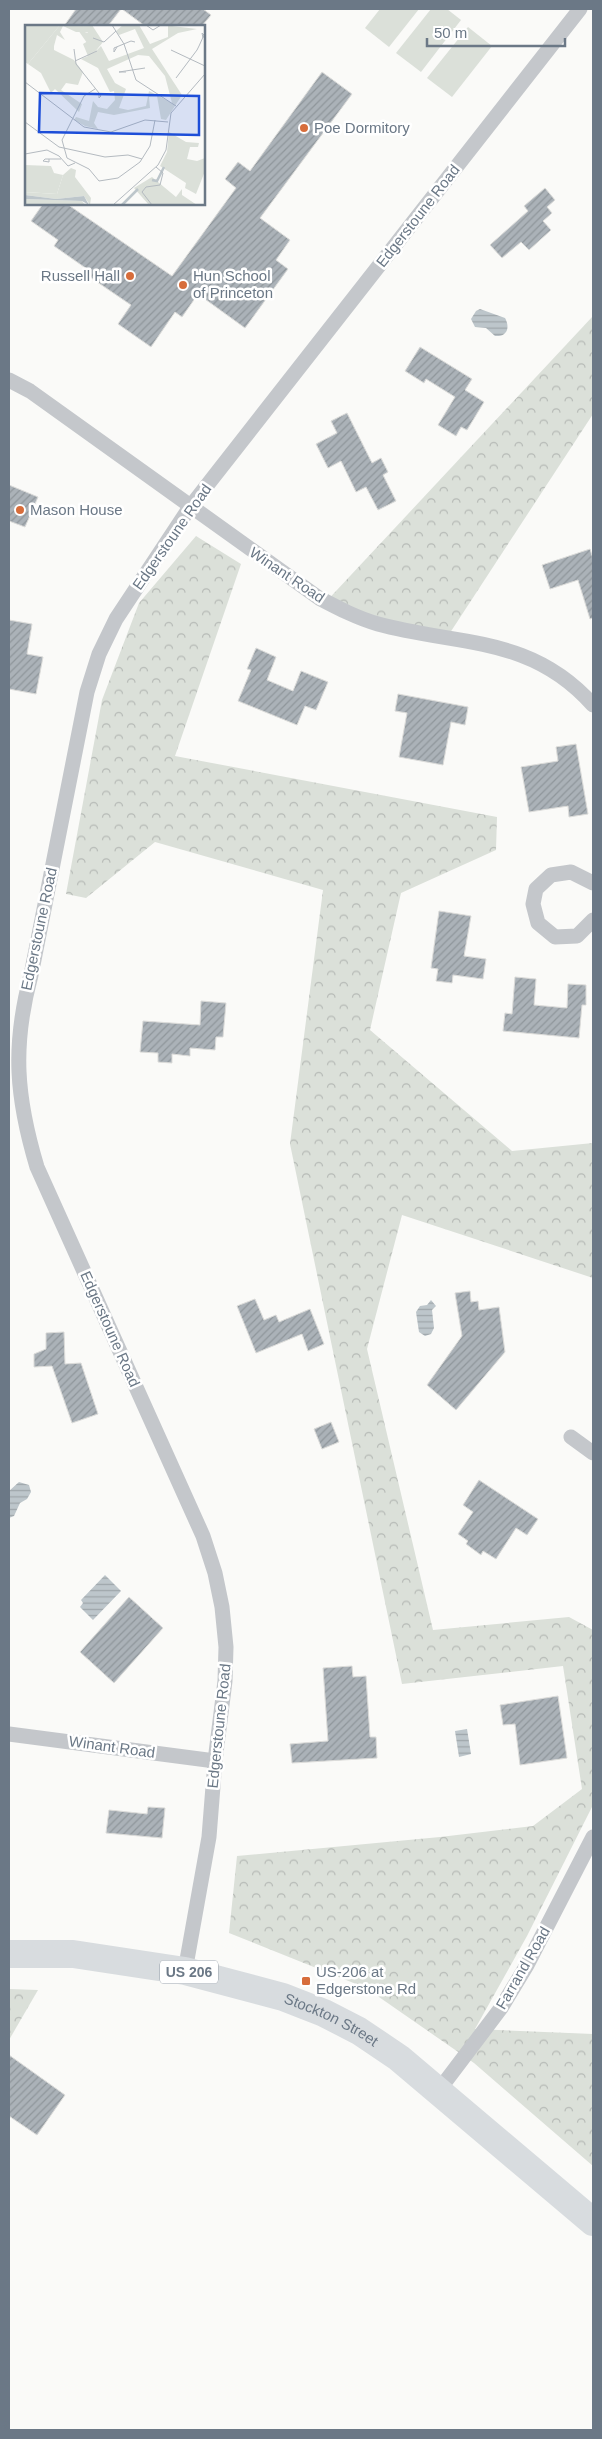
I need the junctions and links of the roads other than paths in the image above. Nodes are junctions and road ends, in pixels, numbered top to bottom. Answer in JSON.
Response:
{"nodes":[{"id":1,"x":580,"y":9,"type":"edge"},
{"id":2,"x":9,"y":380,"type":"edge"},
{"id":3,"x":190,"y":507,"type":"junction"},
{"id":4,"x":593,"y":705,"type":"edge"},
{"id":5,"x":593,"y":883,"type":"edge"},
{"id":6,"x":593,"y":920,"type":"edge"},
{"id":7,"x":571,"y":1437,"type":"dead end"},
{"id":8,"x":593,"y":1453,"type":"edge"},
{"id":9,"x":9,"y":1734,"type":"edge"},
{"id":10,"x":215,"y":1761,"type":"junction"},
{"id":11,"x":593,"y":1837,"type":"edge"},
{"id":12,"x":9,"y":1954,"type":"edge"},
{"id":13,"x":185,"y":1971,"type":"junction"},
{"id":14,"x":439,"y":2090,"type":"junction"},
{"id":15,"x":593,"y":2222,"type":"edge"}],
"edges":[{"from":1,"to":3,"type":"street","name":"Edgerstoune Road"},
{"from":2,"to":3,"type":"street","name":"Winant Road"},
{"from":3,"to":4,"type":"street","name":"Winant Road"},
{"from":3,"to":10,"type":"street","name":"Edgerstoune Road"},
{"from":5,"to":6,"type":"street"},
{"from":7,"to":8,"type":"street"},
{"from":9,"to":10,"type":"street","name":"Winant Road"},
{"from":10,"to":13,"type":"street","name":"Edgerstoune Road"},
{"from":11,"to":14,"type":"street","name":"Farrand Road"},
{"from":12,"to":13,"type":"highway","name":"Stockton Street","number":"US 206"},
{"from":13,"to":14,"type":"highway","name":"Stockton Street","number":"US 206"},
{"from":14,"to":15,"type":"highway","name":"Stockton Street","number":"US 206"}]}
